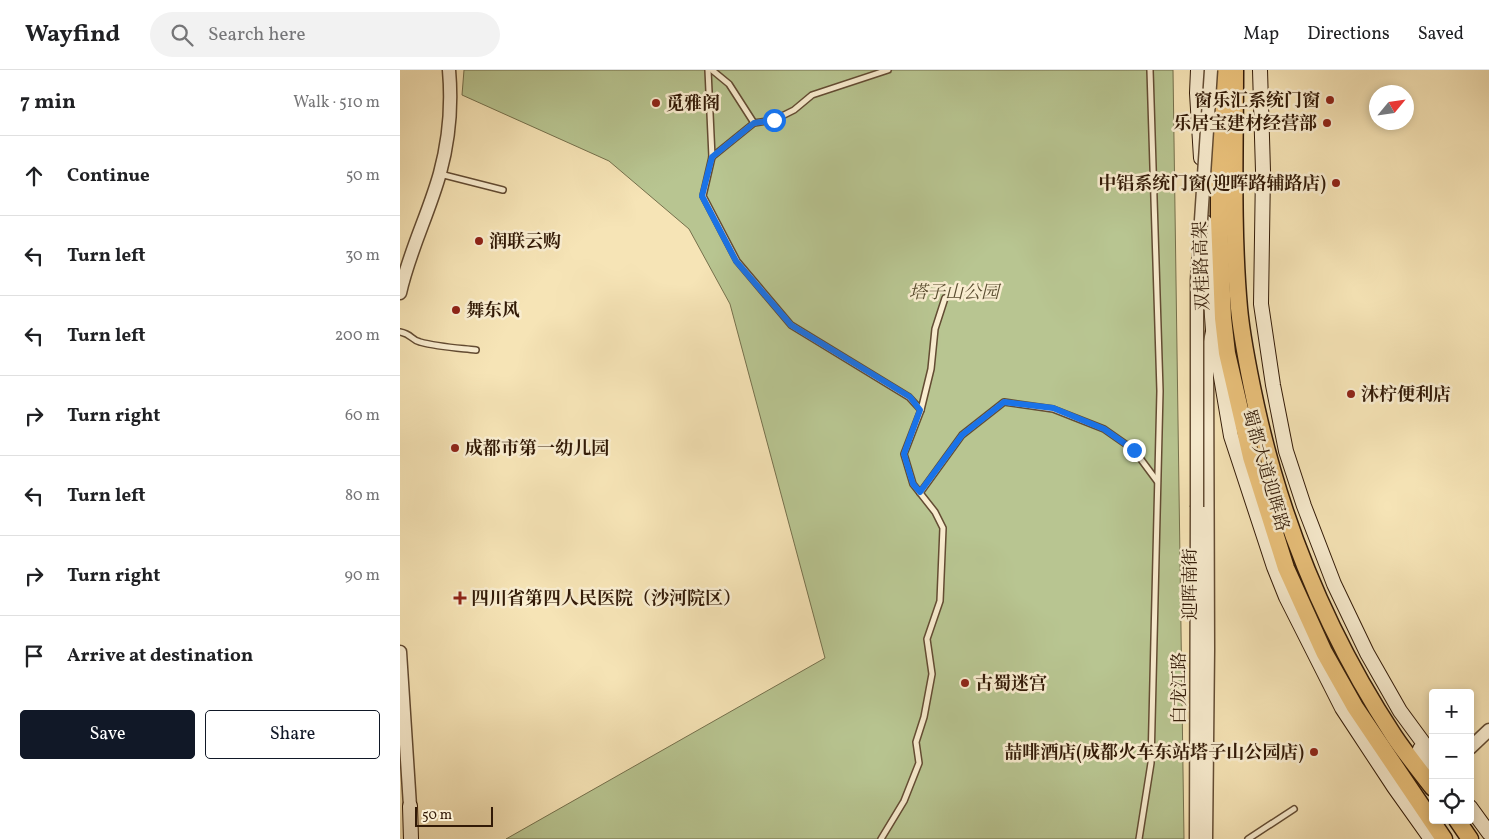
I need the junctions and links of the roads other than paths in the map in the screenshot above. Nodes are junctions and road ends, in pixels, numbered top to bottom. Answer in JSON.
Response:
{"nodes":[{"id":1,"x":449,"y":70,"type":"edge"},
{"id":2,"x":708,"y":70,"type":"edge"},
{"id":3,"x":712,"y":70,"type":"edge"},
{"id":4,"x":888,"y":70,"type":"edge"},
{"id":5,"x":1150,"y":70,"type":"edge"},
{"id":6,"x":1198,"y":70,"type":"edge"},
{"id":7,"x":1211,"y":70,"type":"edge"},
{"id":8,"x":1219,"y":70,"type":"edge"},
{"id":9,"x":1235,"y":70,"type":"edge"},
{"id":10,"x":1260,"y":70,"type":"edge"},
{"id":11,"x":754,"y":123,"type":"junction"},
{"id":12,"x":712,"y":157,"type":"junction"},
{"id":13,"x":440,"y":174,"type":"junction"},
{"id":14,"x":503,"y":190,"type":"dead end"},
{"id":15,"x":400,"y":293,"type":"edge"},
{"id":16,"x":945,"y":298,"type":"dead end"},
{"id":17,"x":1213,"y":330,"type":"junction"},
{"id":18,"x":400,"y":332,"type":"edge"},
{"id":19,"x":476,"y":350,"type":"dead end"},
{"id":20,"x":920,"y":410,"type":"junction"},
{"id":21,"x":1259,"y":455,"type":"junction"},
{"id":22,"x":1158,"y":482,"type":"junction"},
{"id":23,"x":920,"y":492,"type":"junction"},
{"id":24,"x":1288,"y":574,"type":"junction"},
{"id":25,"x":1303,"y":632,"type":"junction"},
{"id":26,"x":400,"y":652,"type":"edge"},
{"id":27,"x":1400,"y":711,"type":"junction"},
{"id":28,"x":1489,"y":730,"type":"edge"},
{"id":29,"x":1474,"y":744,"type":"edge"},
{"id":30,"x":1429,"y":751,"type":"edge"},
{"id":31,"x":1429,"y":765,"type":"edge"},
{"id":32,"x":1429,"y":783,"type":"edge"},
{"id":33,"x":405,"y":803,"type":"edge"},
{"id":34,"x":1294,"y":809,"type":"dead end"},
{"id":35,"x":1474,"y":812,"type":"edge"},
{"id":36,"x":407,"y":832,"type":"edge"},
{"id":37,"x":1489,"y":833,"type":"edge"},
{"id":38,"x":881,"y":839,"type":"edge"},
{"id":39,"x":1139,"y":839,"type":"edge"},
{"id":40,"x":1196,"y":839,"type":"edge"},
{"id":41,"x":1206,"y":839,"type":"edge"},
{"id":42,"x":1248,"y":839,"type":"edge"},
{"id":43,"x":1433,"y":839,"type":"edge"},
{"id":44,"x":1444,"y":839,"type":"edge"}],
"edges":[{"from":1,"to":13,"type":"street"},
{"from":2,"to":12,"type":"lane"},
{"from":3,"to":11,"type":"lane"},
{"from":4,"to":11,"type":"lane"},
{"from":5,"to":22,"type":"lane"},
{"from":6,"to":17,"type":"main road","name":"蜀都大道迎晖路"},
{"from":7,"to":40,"type":"street","name":"白龙江路","bridge":true},
{"from":8,"to":21,"type":"highway","name":"双桂路高架"},
{"from":9,"to":21,"type":"highway","name":"双桂路高架"},
{"from":10,"to":27,"type":"main road","name":"蜀都大道迎晖路"},
{"from":11,"to":12,"type":"lane"},
{"from":12,"to":20,"type":"lane"},
{"from":13,"to":14,"type":"lane"},
{"from":13,"to":15,"type":"street"},
{"from":16,"to":20,"type":"lane"},
{"from":17,"to":25,"type":"main road","name":"蜀都大道迎晖路"},
{"from":17,"to":41,"type":"street","name":"迎晖南街"},
{"from":18,"to":19,"type":"lane"},
{"from":20,"to":23,"type":"lane"},
{"from":21,"to":24,"type":"highway","name":"蜀都大道迎晖路"},
{"from":21,"to":32,"type":"highway","name":"蜀都大道迎晖路"},
{"from":22,"to":23,"type":"lane"},
{"from":22,"to":39,"type":"lane"},
{"from":23,"to":38,"type":"lane"},
{"from":24,"to":25,"type":"main road"},
{"from":24,"to":44,"type":"highway","name":"蜀都大道迎晖路"},
{"from":25,"to":43,"type":"main road","name":"蜀都大道迎晖路"},
{"from":26,"to":33,"type":"street"},
{"from":27,"to":30,"type":"main road","name":"蜀都大道迎晖路"},
{"from":27,"to":31,"type":"main road"},
{"from":28,"to":29,"type":"street"},
{"from":33,"to":36,"type":"main road"},
{"from":34,"to":42,"type":"lane"},
{"from":35,"to":37,"type":"main road"}]}
